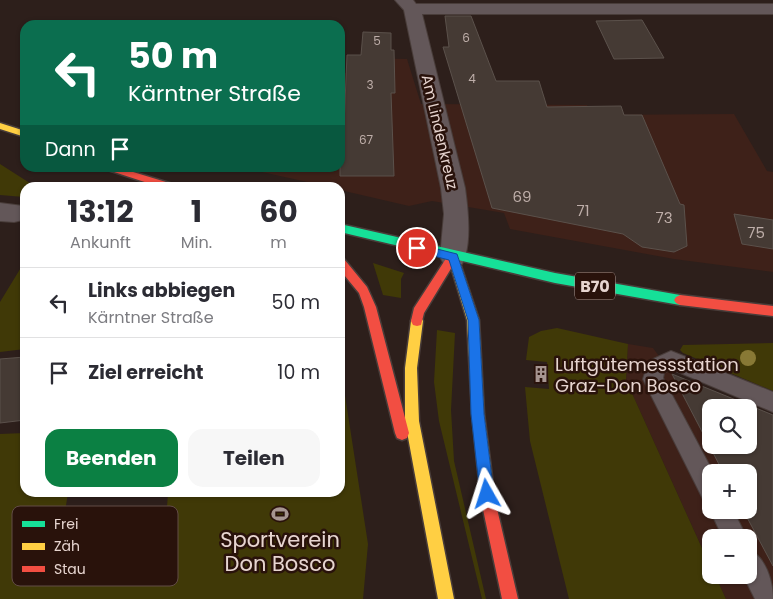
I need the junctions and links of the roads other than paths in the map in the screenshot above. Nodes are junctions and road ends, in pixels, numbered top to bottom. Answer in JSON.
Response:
{"nodes":[{"id":1,"x":408,"y":4,"type":"edge"},
{"id":2,"x":773,"y":8,"type":"edge"},
{"id":3,"x":0,"y":126,"type":"edge"},
{"id":4,"x":20,"y":132,"type":"edge"},
{"id":5,"x":124,"y":172,"type":"edge"},
{"id":6,"x":155,"y":182,"type":"edge"},
{"id":7,"x":345,"y":229,"type":"edge"},
{"id":8,"x":453,"y":257,"type":"junction"},
{"id":9,"x":345,"y":268,"type":"edge"},
{"id":10,"x":773,"y":311,"type":"edge"},
{"id":11,"x":773,"y":402,"type":"edge"},
{"id":12,"x":702,"y":474,"type":"edge"},
{"id":13,"x":422,"y":478,"type":"junction"},
{"id":14,"x":757,"y":578,"type":"edge"},
{"id":15,"x":446,"y":599,"type":"edge"},
{"id":16,"x":510,"y":599,"type":"edge"},
{"id":17,"x":768,"y":599,"type":"edge"}],
"edges":[{"from":1,"to":2,"type":"street"},
{"from":1,"to":8,"type":"street","name":"Am Lindenkreuz"},
{"from":3,"to":4,"type":"main road"},
{"from":5,"to":6,"type":"main road"},
{"from":7,"to":8,"type":"main road","number":"B70"},
{"from":8,"to":10,"type":"main road","number":"B70"},
{"from":8,"to":13,"type":"main road"},
{"from":8,"to":16,"type":"main road"},
{"from":9,"to":13,"type":"main road"},
{"from":11,"to":12,"type":"lane"},
{"from":13,"to":15,"type":"main road"},
{"from":14,"to":17,"type":"lane"}]}
